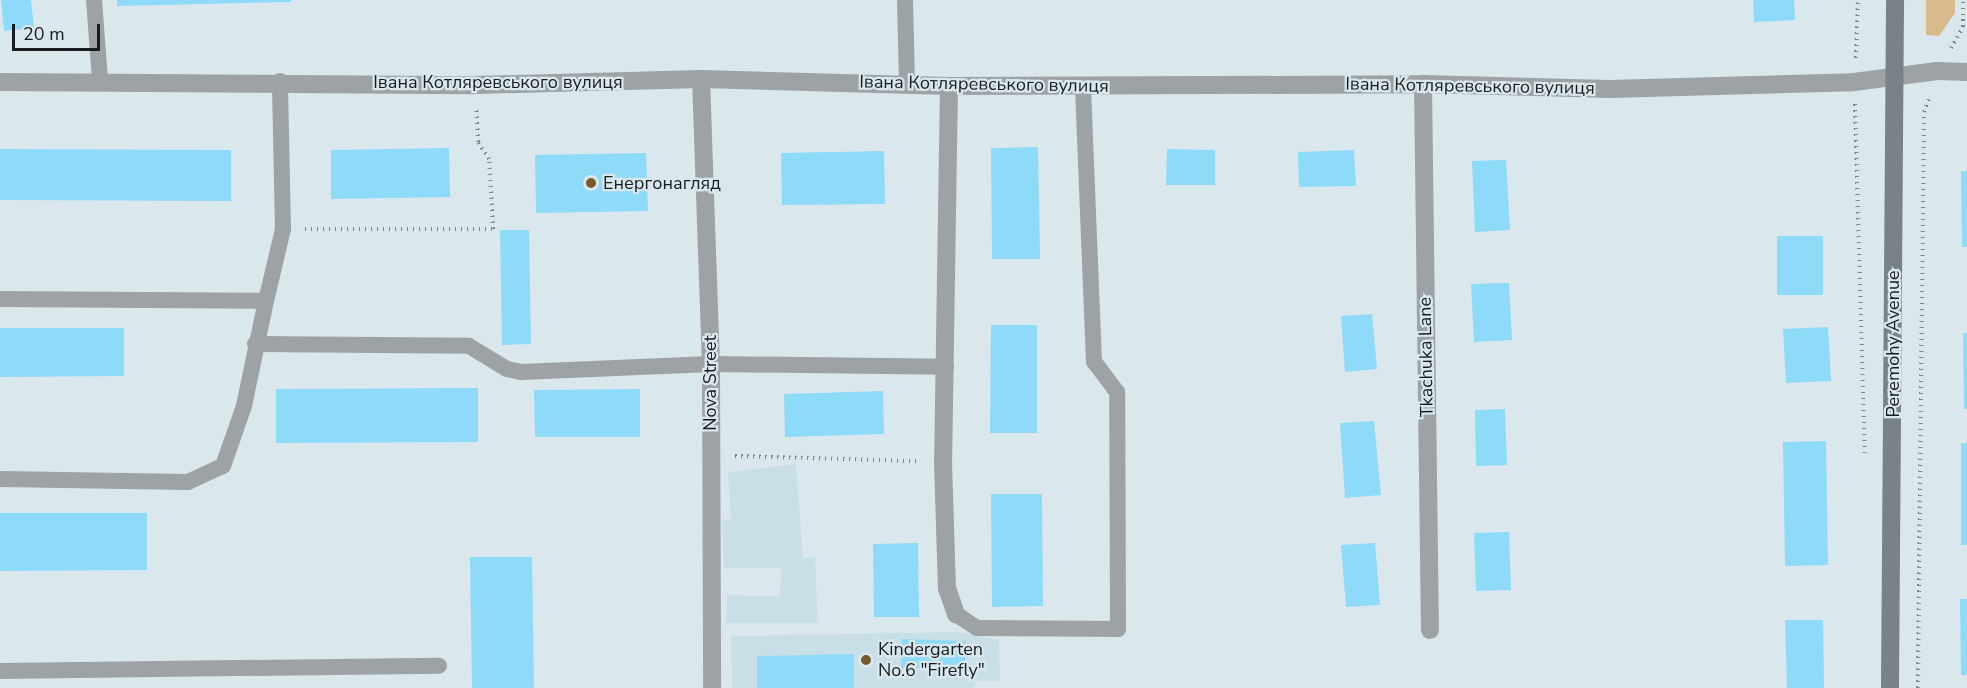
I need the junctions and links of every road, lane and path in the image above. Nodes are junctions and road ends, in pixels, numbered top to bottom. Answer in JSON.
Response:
{"nodes":[{"id":1,"x":94,"y":0,"type":"edge"},
{"id":2,"x":906,"y":0,"type":"edge"},
{"id":3,"x":1858,"y":0,"type":"edge"},
{"id":4,"x":1895,"y":0,"type":"edge"},
{"id":5,"x":1963,"y":0,"type":"edge"},
{"id":6,"x":1937,"y":71,"type":"junction"},
{"id":7,"x":1967,"y":72,"type":"edge"},
{"id":8,"x":1894,"y":78,"type":"junction"},
{"id":9,"x":701,"y":79,"type":"junction"},
{"id":10,"x":100,"y":80,"type":"junction"},
{"id":11,"x":280,"y":81,"type":"junction"},
{"id":12,"x":0,"y":82,"type":"edge"},
{"id":13,"x":1854,"y":82,"type":"junction"},
{"id":14,"x":908,"y":84,"type":"junction"},
{"id":15,"x":1423,"y":84,"type":"junction"},
{"id":16,"x":475,"y":85,"type":"junction"},
{"id":17,"x":1083,"y":85,"type":"junction"},
{"id":18,"x":949,"y":86,"type":"junction"},
{"id":19,"x":283,"y":229,"type":"junction"},
{"id":20,"x":0,"y":299,"type":"edge"},
{"id":21,"x":267,"y":301,"type":"junction"},
{"id":22,"x":255,"y":344,"type":"junction"},
{"id":23,"x":711,"y":364,"type":"junction"},
{"id":24,"x":946,"y":367,"type":"junction"},
{"id":25,"x":710,"y":455,"type":"junction"},
{"id":26,"x":943,"y":462,"type":"junction"},
{"id":27,"x":1865,"y":464,"type":"dead end"},
{"id":28,"x":0,"y":479,"type":"edge"},
{"id":29,"x":956,"y":614,"type":"joint"},
{"id":30,"x":1430,"y":630,"type":"dead end"},
{"id":31,"x":439,"y":666,"type":"dead end"},
{"id":32,"x":0,"y":671,"type":"edge"},
{"id":33,"x":712,"y":688,"type":"edge"},
{"id":34,"x":1890,"y":688,"type":"edge"},
{"id":35,"x":1918,"y":688,"type":"edge"}],
"edges":[{"from":1,"to":10,"type":"lane"},
{"from":2,"to":14,"type":"lane"},
{"from":3,"to":13,"type":"path"},
{"from":4,"to":8,"type":"main road","name":"Peremohy Avenue"},
{"from":5,"to":6,"type":"path"},
{"from":6,"to":7,"type":"street","name":"Івана Котляревського вулиця"},
{"from":6,"to":8,"type":"street","name":"Івана Котляревського вулиця"},
{"from":6,"to":35,"type":"path"},
{"from":8,"to":13,"type":"street","name":"Івана Котляревського вулиця"},
{"from":8,"to":34,"type":"main road","name":"Peremohy Avenue"},
{"from":9,"to":14,"type":"street","name":"Івана Котляревського вулиця"},
{"from":9,"to":16,"type":"street","name":"Івана Котляревського вулиця"},
{"from":9,"to":23,"type":"street","name":"Nova Street"},
{"from":10,"to":11,"type":"street","name":"Івана Котляревського вулиця"},
{"from":10,"to":12,"type":"street","name":"Івана Котляревського вулиця"},
{"from":11,"to":16,"type":"street","name":"Івана Котляревського вулиця"},
{"from":11,"to":19,"type":"lane"},
{"from":13,"to":15,"type":"street","name":"Івана Котляревського вулиця"},
{"from":13,"to":27,"type":"path"},
{"from":14,"to":18,"type":"street","name":"Івана Котляревського вулиця"},
{"from":15,"to":17,"type":"street","name":"Івана Котляревського вулиця"},
{"from":15,"to":30,"type":"street","name":"Tkachuka Lane"},
{"from":16,"to":19,"type":"path"},
{"from":17,"to":18,"type":"street","name":"Івана Котляревського вулиця"},
{"from":17,"to":29,"type":"lane"},
{"from":18,"to":24,"type":"street"},
{"from":19,"to":21,"type":"lane"},
{"from":20,"to":21,"type":"lane"},
{"from":21,"to":22,"type":"lane"},
{"from":22,"to":23,"type":"lane"},
{"from":22,"to":28,"type":"lane"},
{"from":23,"to":24,"type":"lane"},
{"from":23,"to":25,"type":"street","name":"Nova Street"},
{"from":24,"to":26,"type":"street"},
{"from":25,"to":26,"type":"path"},
{"from":25,"to":33,"type":"street","name":"Nova Street"},
{"from":26,"to":29,"type":"street"},
{"from":31,"to":32,"type":"lane"}]}
